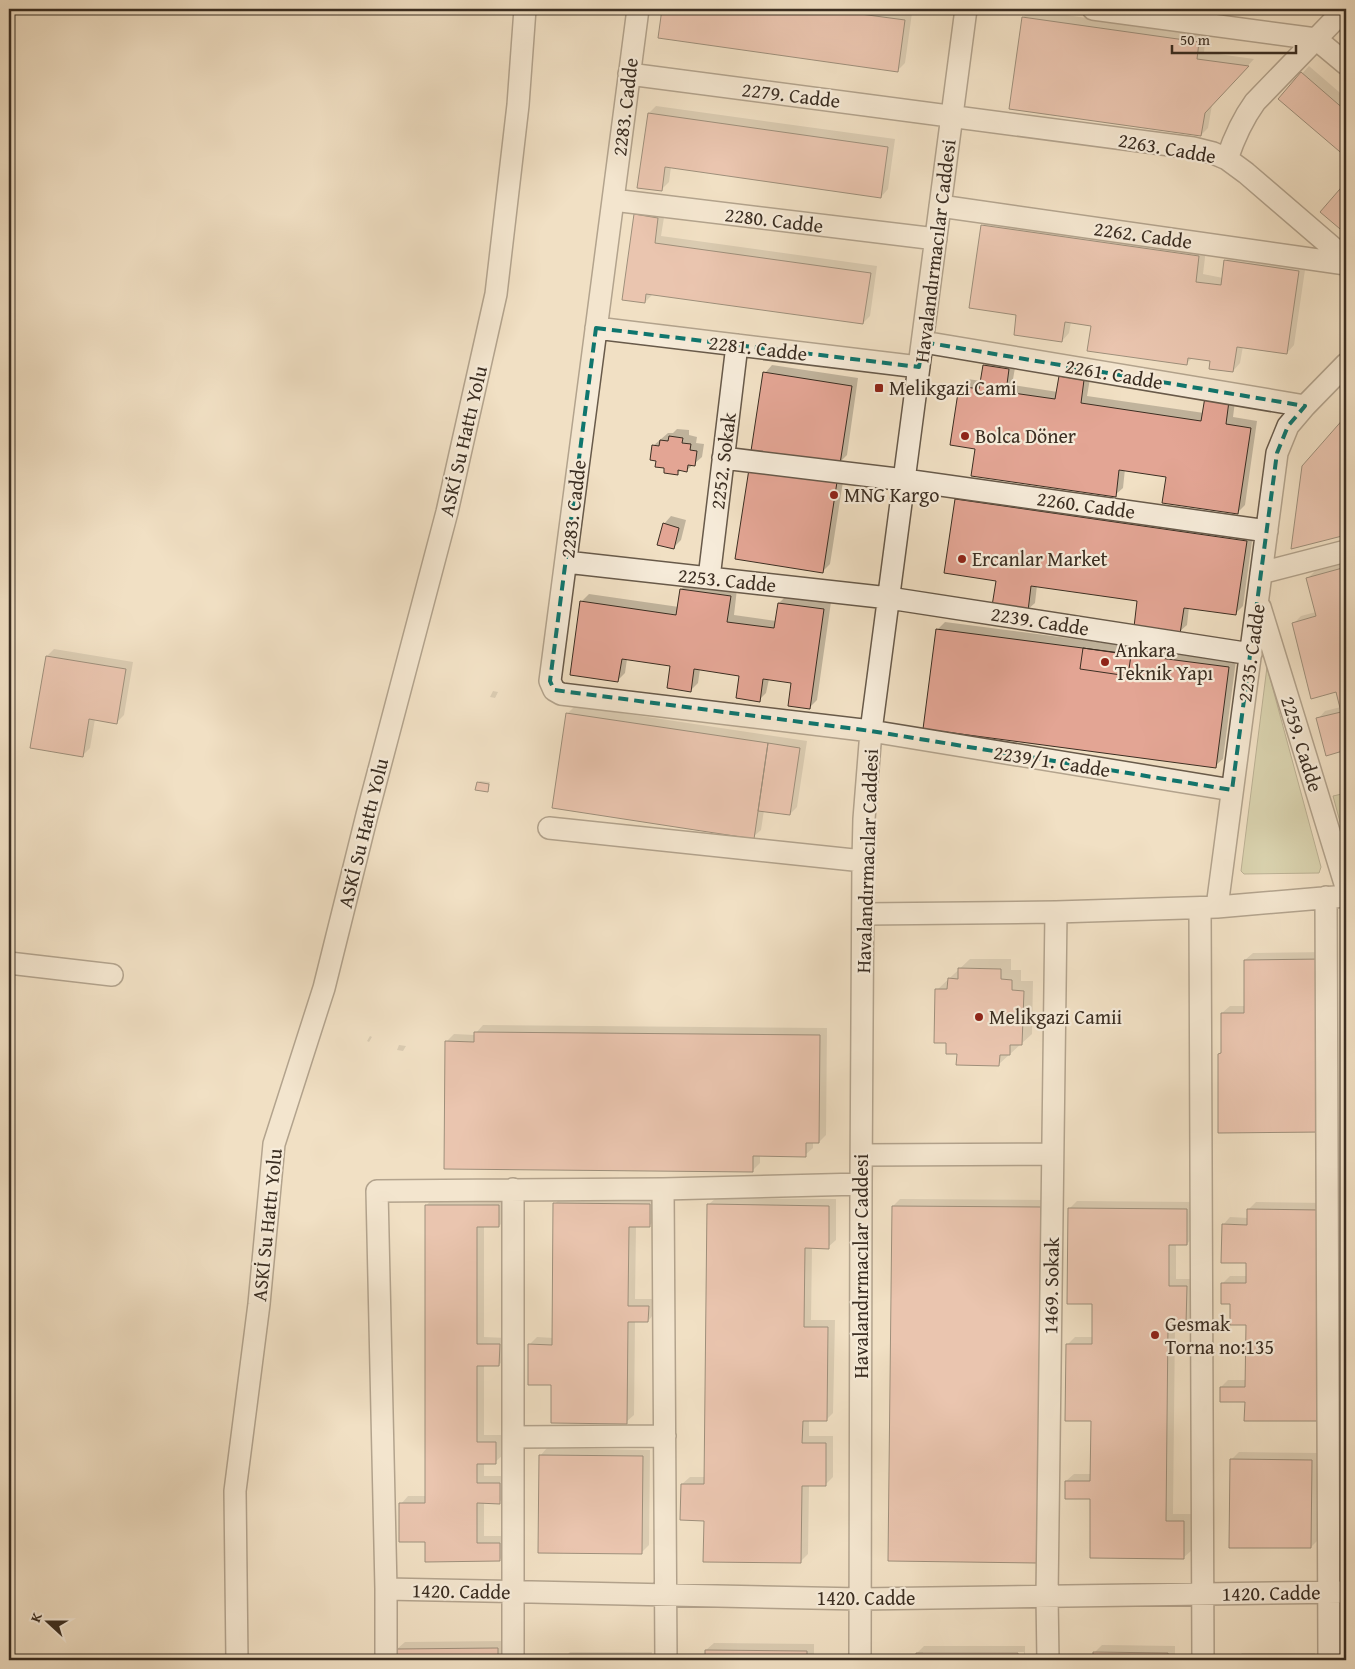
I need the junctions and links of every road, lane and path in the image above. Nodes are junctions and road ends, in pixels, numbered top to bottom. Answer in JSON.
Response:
{"nodes":[{"id":1,"x":525,"y":9,"type":"edge"},
{"id":2,"x":638,"y":9,"type":"edge"},
{"id":3,"x":966,"y":9,"type":"edge"},
{"id":4,"x":1093,"y":9,"type":"edge"},
{"id":5,"x":1345,"y":9,"type":"edge"},
{"id":6,"x":1316,"y":39,"type":"junction"},
{"id":7,"x":1346,"y":64,"type":"edge"},
{"id":8,"x":629,"y":74,"type":"junction"},
{"id":9,"x":952,"y":116,"type":"junction"},
{"id":10,"x":1226,"y":159,"type":"junction"},
{"id":11,"x":613,"y":200,"type":"junction"},
{"id":12,"x":940,"y":206,"type":"junction"},
{"id":13,"x":936,"y":239,"type":"junction"},
{"id":14,"x":1346,"y":259,"type":"edge"},
{"id":15,"x":1346,"y":264,"type":"edge"},
{"id":16,"x":596,"y":328,"type":"junction"},
{"id":17,"x":923,"y":342,"type":"junction"},
{"id":18,"x":737,"y":345,"type":"junction"},
{"id":19,"x":1346,"y":364,"type":"edge"},
{"id":20,"x":919,"y":367,"type":"junction"},
{"id":21,"x":1304,"y":406,"type":"junction"},
{"id":22,"x":724,"y":458,"type":"junction"},
{"id":23,"x":905,"y":480,"type":"junction"},
{"id":24,"x":1267,"y":531,"type":"junction"},
{"id":25,"x":1346,"y":551,"type":"edge"},
{"id":26,"x":566,"y":562,"type":"junction"},
{"id":27,"x":1262,"y":573,"type":"junction"},
{"id":28,"x":709,"y":578,"type":"junction"},
{"id":29,"x":889,"y":598,"type":"junction"},
{"id":30,"x":1258,"y":601,"type":"junction"},
{"id":31,"x":1251,"y":654,"type":"junction"},
{"id":32,"x":872,"y":732,"type":"junction"},
{"id":33,"x":1232,"y":790,"type":"junction"},
{"id":34,"x":549,"y":828,"type":"dead end"},
{"id":35,"x":863,"y":861,"type":"junction"},
{"id":36,"x":1346,"y":886,"type":"edge"},
{"id":37,"x":1336,"y":897,"type":"edge"},
{"id":38,"x":1208,"y":908,"type":"junction"},
{"id":39,"x":1056,"y":912,"type":"junction"},
{"id":40,"x":864,"y":914,"type":"junction"},
{"id":41,"x":9,"y":963,"type":"edge"},
{"id":42,"x":112,"y":975,"type":"dead end"},
{"id":43,"x":1052,"y":1154,"type":"junction"},
{"id":44,"x":862,"y":1155,"type":"junction"},
{"id":45,"x":861,"y":1184,"type":"junction"},
{"id":46,"x":663,"y":1188,"type":"junction"},
{"id":47,"x":513,"y":1189,"type":"junction"},
{"id":48,"x":665,"y":1436,"type":"junction"},
{"id":49,"x":514,"y":1437,"type":"junction"},
{"id":50,"x":386,"y":1590,"type":"junction"},
{"id":51,"x":513,"y":1592,"type":"junction"},
{"id":52,"x":1337,"y":1593,"type":"edge"},
{"id":53,"x":1202,"y":1594,"type":"junction"},
{"id":54,"x":666,"y":1595,"type":"junction"},
{"id":55,"x":1047,"y":1596,"type":"junction"},
{"id":56,"x":861,"y":1598,"type":"junction"},
{"id":57,"x":237,"y":1660,"type":"edge"},
{"id":58,"x":386,"y":1660,"type":"edge"},
{"id":59,"x":513,"y":1660,"type":"edge"},
{"id":60,"x":666,"y":1660,"type":"edge"},
{"id":61,"x":860,"y":1660,"type":"edge"},
{"id":62,"x":1048,"y":1660,"type":"edge"},
{"id":63,"x":1203,"y":1660,"type":"edge"},
{"id":64,"x":1329,"y":1660,"type":"edge"}],
"edges":[{"from":1,"to":57,"type":"street","name":"ASKİ Su Hattı Yolu"},
{"from":2,"to":8,"type":"street","name":"2283. Cadde"},
{"from":3,"to":9,"type":"street","name":"Havalandırmacılar Caddesi"},
{"from":4,"to":6,"type":"street"},
{"from":5,"to":6,"type":"street"},
{"from":6,"to":7,"type":"street"},
{"from":6,"to":10,"type":"street"},
{"from":8,"to":9,"type":"street","name":"2279. Cadde"},
{"from":8,"to":11,"type":"street","name":"2283. Cadde"},
{"from":9,"to":10,"type":"street","name":"2263. Cadde"},
{"from":9,"to":12,"type":"street","name":"Havalandırmacılar Caddesi"},
{"from":10,"to":14,"type":"street","name":"2263. Cadde"},
{"from":11,"to":13,"type":"street","name":"2280. Cadde"},
{"from":11,"to":16,"type":"street","name":"2283. Cadde"},
{"from":12,"to":13,"type":"street","name":"Havalandırmacılar Caddesi"},
{"from":12,"to":15,"type":"street","name":"2262. Cadde"},
{"from":13,"to":17,"type":"street","name":"Havalandırmacılar Caddesi"},
{"from":16,"to":18,"type":"street","name":"2281. Cadde"},
{"from":16,"to":26,"type":"street","name":"2283. Cadde"},
{"from":17,"to":20,"type":"street","name":"Havalandırmacılar Caddesi"},
{"from":17,"to":21,"type":"street","name":"2261. Cadde"},
{"from":18,"to":20,"type":"street","name":"2281. Cadde"},
{"from":18,"to":22,"type":"street","name":"2252. Sokak"},
{"from":19,"to":21,"type":"street","name":"2235. Cadde"},
{"from":20,"to":23,"type":"street","name":"Havalandırmacılar Caddesi"},
{"from":21,"to":24,"type":"street","name":"2235. Cadde"},
{"from":22,"to":23,"type":"street","name":"2260. Cadde"},
{"from":22,"to":28,"type":"street","name":"2252. Sokak"},
{"from":23,"to":24,"type":"street","name":"2260. Cadde"},
{"from":23,"to":29,"type":"street","name":"Havalandırmacılar Caddesi"},
{"from":24,"to":27,"type":"street","name":"2235. Cadde"},
{"from":25,"to":27,"type":"street"},
{"from":26,"to":28,"type":"street","name":"2253. Cadde"},
{"from":26,"to":32,"type":"street","name":"2283. Cadde"},
{"from":27,"to":30,"type":"street","name":"2235. Cadde"},
{"from":28,"to":29,"type":"street","name":"2253. Cadde"},
{"from":29,"to":31,"type":"street","name":"2239. Cadde"},
{"from":29,"to":32,"type":"street","name":"Havalandırmacılar Caddesi"},
{"from":30,"to":31,"type":"street","name":"2235. Cadde"},
{"from":30,"to":36,"type":"street","name":"2259. Cadde"},
{"from":31,"to":33,"type":"street","name":"2235. Cadde"},
{"from":32,"to":33,"type":"street","name":"2239/1. Cadde"},
{"from":32,"to":35,"type":"street","name":"Havalandırmacılar Caddesi"},
{"from":33,"to":38,"type":"street","name":"2235. Cadde"},
{"from":34,"to":35,"type":"street"},
{"from":35,"to":40,"type":"street","name":"Havalandırmacılar Caddesi"},
{"from":37,"to":38,"type":"street"},
{"from":37,"to":52,"type":"street"},
{"from":38,"to":39,"type":"street"},
{"from":38,"to":53,"type":"street","name":"2235. Cadde"},
{"from":39,"to":40,"type":"street"},
{"from":39,"to":43,"type":"street","name":"1469. Sokak"},
{"from":40,"to":44,"type":"street","name":"Havalandırmacılar Caddesi"},
{"from":41,"to":42,"type":"street"},
{"from":43,"to":44,"type":"street"},
{"from":43,"to":55,"type":"street","name":"1469. Sokak"},
{"from":44,"to":45,"type":"street","name":"Havalandırmacılar Caddesi"},
{"from":45,"to":46,"type":"street"},
{"from":45,"to":56,"type":"street","name":"Havalandırmacılar Caddesi"},
{"from":46,"to":47,"type":"street"},
{"from":46,"to":48,"type":"street"},
{"from":47,"to":49,"type":"street"},
{"from":47,"to":50,"type":"street"},
{"from":48,"to":49,"type":"street"},
{"from":48,"to":54,"type":"street"},
{"from":49,"to":51,"type":"street"},
{"from":50,"to":51,"type":"street","name":"1420. Cadde"},
{"from":50,"to":58,"type":"street"},
{"from":51,"to":54,"type":"street","name":"1420. Cadde"},
{"from":51,"to":59,"type":"street"},
{"from":52,"to":53,"type":"street","name":"1420. Cadde"},
{"from":52,"to":64,"type":"street"},
{"from":53,"to":55,"type":"street","name":"1420. Cadde"},
{"from":53,"to":63,"type":"street","name":"2235. Cadde"},
{"from":54,"to":56,"type":"street","name":"1420. Cadde"},
{"from":54,"to":60,"type":"street"},
{"from":55,"to":56,"type":"street","name":"1420. Cadde"},
{"from":55,"to":62,"type":"street","name":"1469. Sokak"},
{"from":56,"to":61,"type":"street","name":"Havalandırmacılar Caddesi"}]}
